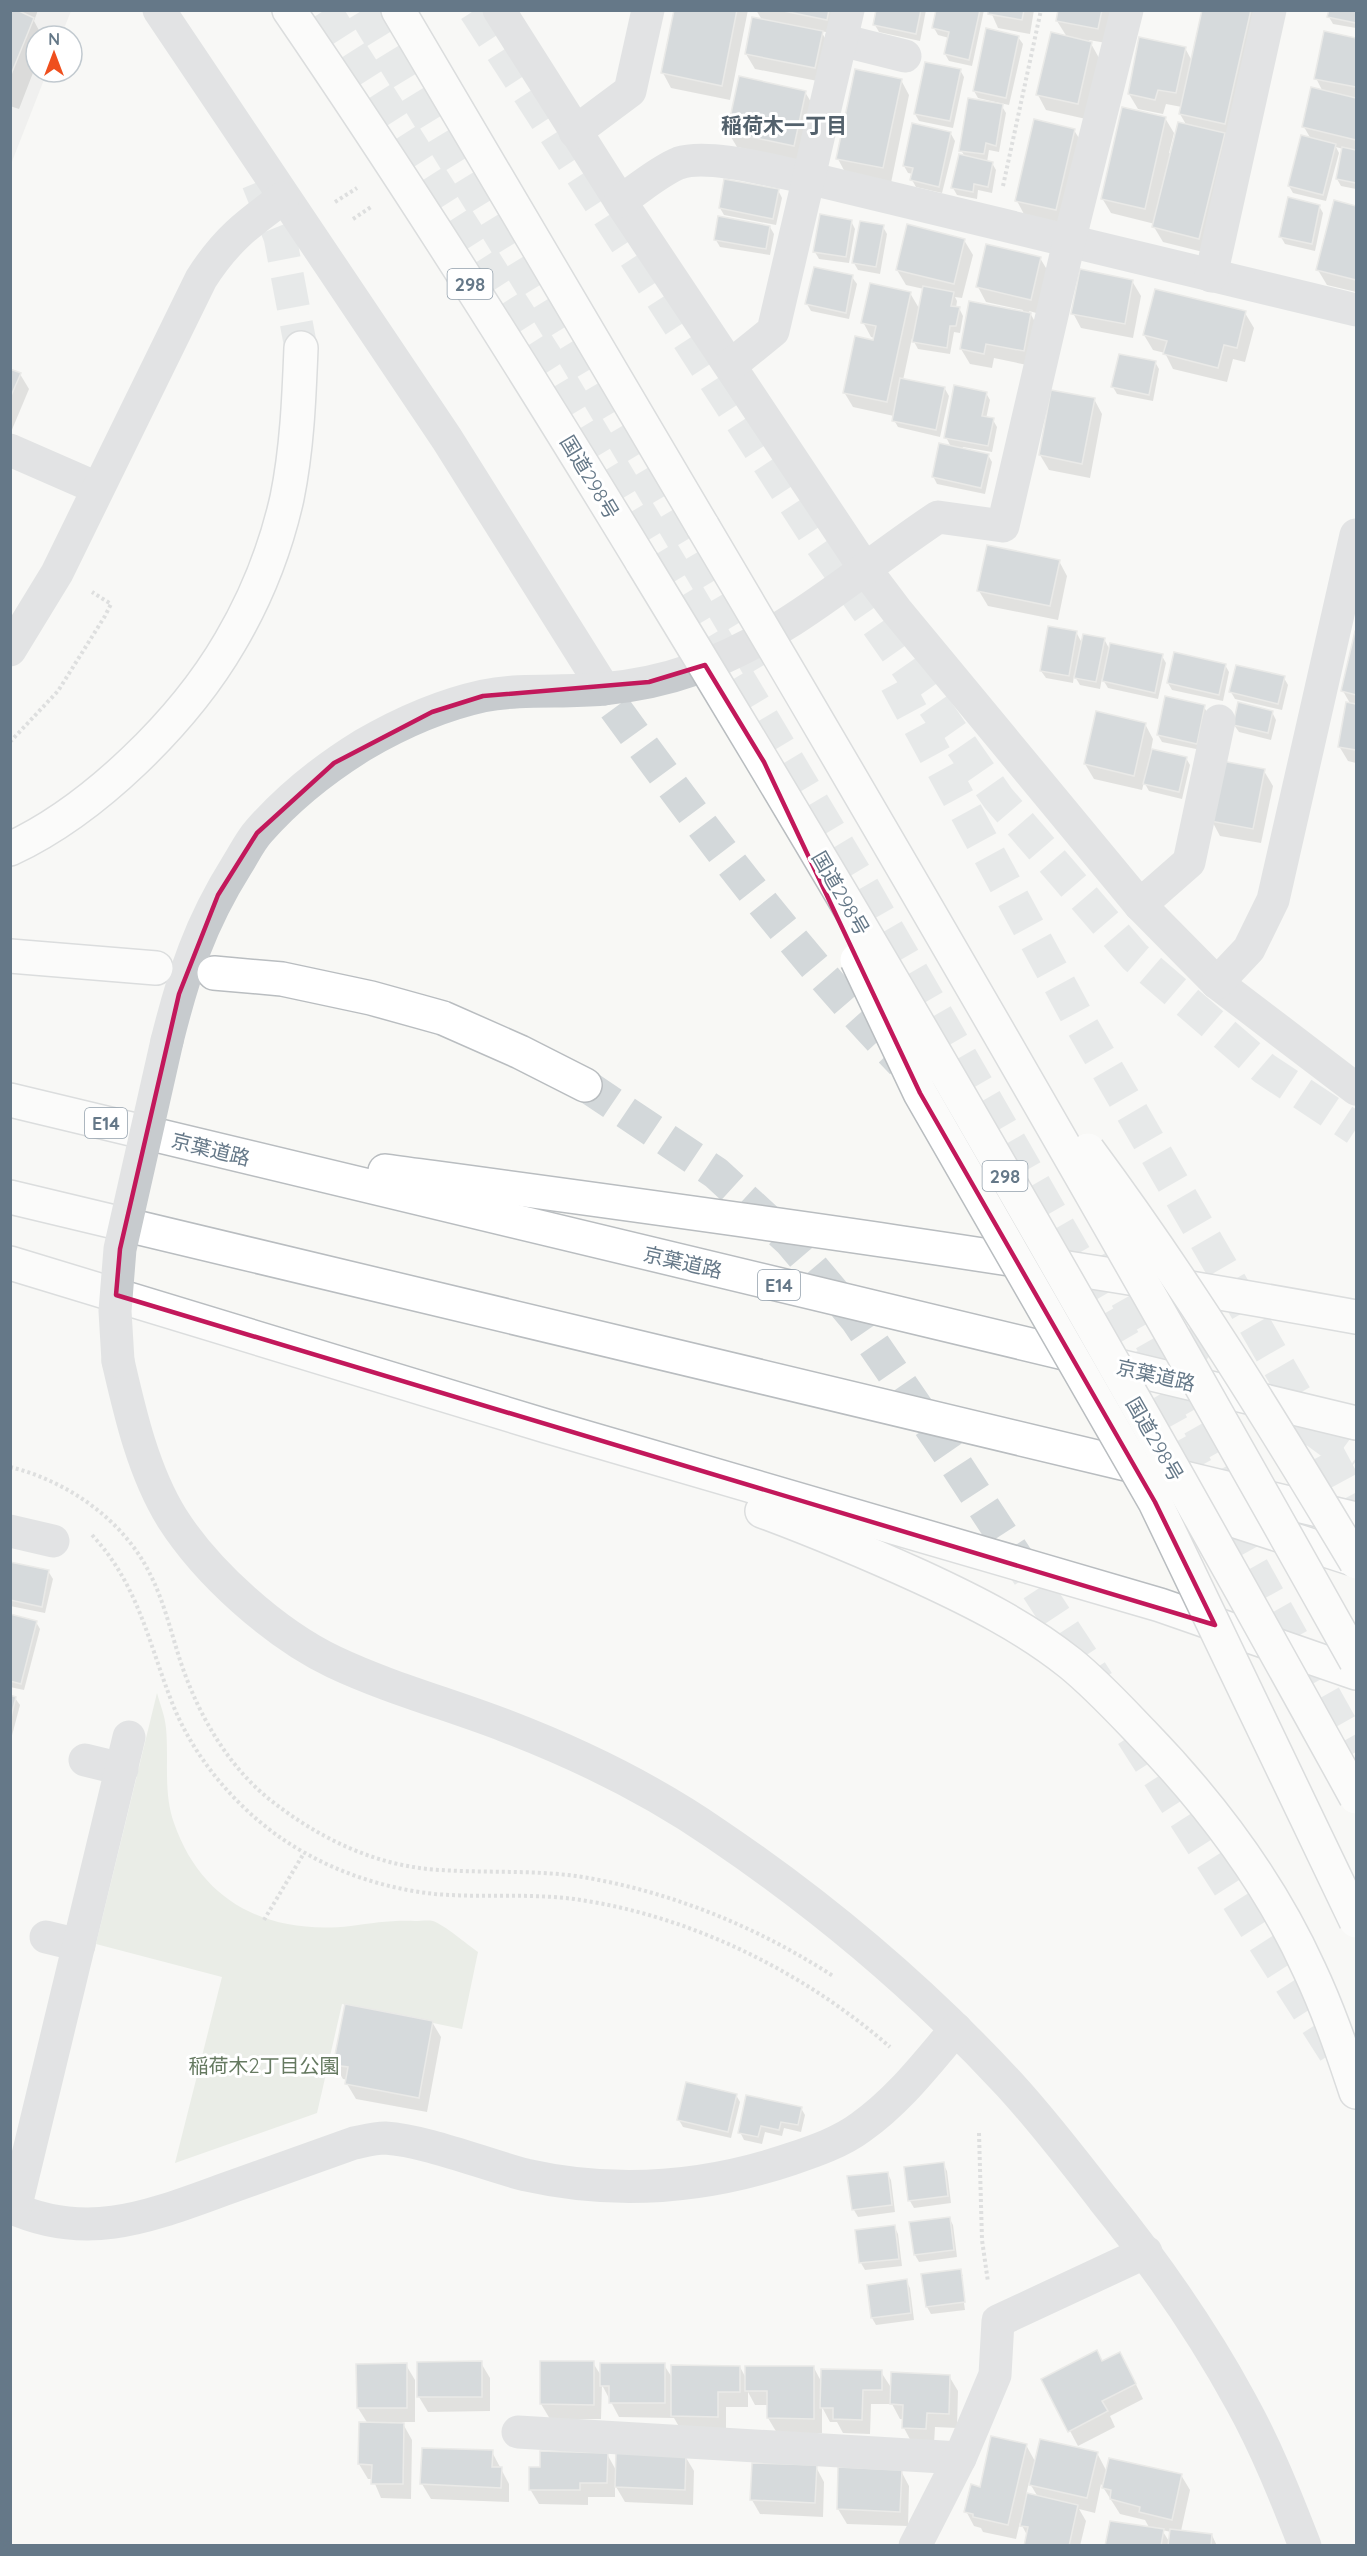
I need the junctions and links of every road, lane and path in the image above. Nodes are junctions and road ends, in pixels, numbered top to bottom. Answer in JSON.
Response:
{"nodes":[{"id":1,"x":159,"y":10,"type":"edge"},
{"id":2,"x":290,"y":10,"type":"edge"},
{"id":3,"x":399,"y":10,"type":"edge"},
{"id":4,"x":499,"y":10,"type":"edge"},
{"id":5,"x":648,"y":10,"type":"edge"},
{"id":6,"x":1041,"y":10,"type":"edge"},
{"id":7,"x":1127,"y":10,"type":"edge"},
{"id":8,"x":1270,"y":10,"type":"edge"},
{"id":9,"x":844,"y":25,"type":"edge"},
{"id":10,"x":904,"y":56,"type":"dead end"},
{"id":11,"x":575,"y":132,"type":"junction"},
{"id":12,"x":808,"y":178,"type":"junction"},
{"id":13,"x":283,"y":198,"type":"junction"},
{"id":14,"x":620,"y":201,"type":"junction"},
{"id":15,"x":370,"y":207,"type":"dead end"},
{"id":16,"x":353,"y":219,"type":"dead end"},
{"id":17,"x":994,"y":224,"type":"junction"},
{"id":18,"x":1069,"y":242,"type":"junction"},
{"id":19,"x":1211,"y":276,"type":"junction"},
{"id":20,"x":1356,"y":310,"type":"edge"},
{"id":21,"x":301,"y":348,"type":"tunnel mouth"},
{"id":22,"x":731,"y":365,"type":"junction"},
{"id":23,"x":10,"y":450,"type":"edge"},
{"id":24,"x":97,"y":488,"type":"junction"},
{"id":25,"x":1356,"y":536,"type":"edge"},
{"id":26,"x":866,"y":569,"type":"junction"},
{"id":27,"x":82,"y":586,"type":"dead end"},
{"id":28,"x":10,"y":650,"type":"edge"},
{"id":29,"x":604,"y":689,"type":"junction"},
{"id":30,"x":1219,"y":722,"type":"dead end"},
{"id":31,"x":10,"y":742,"type":"edge"},
{"id":32,"x":764,"y":762,"type":"junction"},
{"id":33,"x":10,"y":849,"type":"edge"},
{"id":34,"x":1140,"y":905,"type":"junction"},
{"id":35,"x":10,"y":956,"type":"edge"},
{"id":36,"x":156,"y":968,"type":"dead end"},
{"id":37,"x":214,"y":973,"type":"dead end"},
{"id":38,"x":1217,"y":983,"type":"junction"},
{"id":39,"x":997,"y":1028,"type":"junction"},
{"id":40,"x":585,"y":1085,"type":"tunnel mouth"},
{"id":41,"x":1356,"y":1089,"type":"edge"},
{"id":42,"x":10,"y":1100,"type":"edge"},
{"id":43,"x":202,"y":1147,"type":"junction"},
{"id":44,"x":10,"y":1197,"type":"edge"},
{"id":45,"x":10,"y":1263,"type":"edge"},
{"id":46,"x":1356,"y":1317,"type":"edge"},
{"id":47,"x":879,"y":1404,"type":"junction"},
{"id":48,"x":1356,"y":1423,"type":"edge"},
{"id":49,"x":546,"y":1426,"type":"junction"},
{"id":50,"x":10,"y":1467,"type":"edge"},
{"id":51,"x":1356,"y":1519,"type":"edge"},
{"id":52,"x":88,"y":1531,"type":"dead end"},
{"id":53,"x":10,"y":1532,"type":"edge"},
{"id":54,"x":53,"y":1541,"type":"dead end"},
{"id":55,"x":1356,"y":1561,"type":"edge"},
{"id":56,"x":1356,"y":1660,"type":"edge"},
{"id":57,"x":1356,"y":1673,"type":"edge"},
{"id":58,"x":129,"y":1737,"type":"dead end"},
{"id":59,"x":85,"y":1760,"type":"dead end"},
{"id":60,"x":122,"y":1769,"type":"junction"},
{"id":61,"x":1356,"y":1797,"type":"edge"},
{"id":62,"x":304,"y":1852,"type":"junction"},
{"id":63,"x":264,"y":1920,"type":"dead end"},
{"id":64,"x":1356,"y":1921,"type":"edge"},
{"id":65,"x":46,"y":1937,"type":"dead end"},
{"id":66,"x":79,"y":1945,"type":"junction"},
{"id":67,"x":836,"y":1978,"type":"dead end"},
{"id":68,"x":956,"y":2029,"type":"junction"},
{"id":69,"x":896,"y":2051,"type":"dead end"},
{"id":70,"x":1356,"y":2092,"type":"edge"},
{"id":71,"x":979,"y":2133,"type":"dead end"},
{"id":72,"x":13,"y":2208,"type":"edge"},
{"id":73,"x":1146,"y":2252,"type":"junction"},
{"id":74,"x":989,"y":2288,"type":"dead end"},
{"id":75,"x":518,"y":2432,"type":"dead end"},
{"id":76,"x":960,"y":2458,"type":"junction"},
{"id":77,"x":915,"y":2546,"type":"edge"},
{"id":78,"x":1305,"y":2546,"type":"edge"}],
"edges":[{"from":1,"to":13,"type":"street"},
{"from":2,"to":32,"type":"highway","name":"国道298号","number":"298","bridge":true},
{"from":3,"to":39,"type":"highway","bridge":true},
{"from":4,"to":11,"type":"street"},
{"from":5,"to":11,"type":"street"},
{"from":6,"to":17,"type":"path"},
{"from":7,"to":18,"type":"street"},
{"from":8,"to":19,"type":"street"},
{"from":9,"to":10,"type":"street"},
{"from":9,"to":12,"type":"street"},
{"from":11,"to":14,"type":"street"},
{"from":12,"to":14,"type":"street"},
{"from":12,"to":17,"type":"street"},
{"from":12,"to":22,"type":"street"},
{"from":13,"to":24,"type":"street"},
{"from":13,"to":29,"type":"street"},
{"from":14,"to":22,"type":"street"},
{"from":15,"to":16,"type":"path"},
{"from":17,"to":18,"type":"street"},
{"from":18,"to":19,"type":"street"},
{"from":18,"to":26,"type":"street"},
{"from":19,"to":20,"type":"street"},
{"from":21,"to":33,"type":"highway"},
{"from":22,"to":26,"type":"street"},
{"from":23,"to":24,"type":"street"},
{"from":24,"to":28,"type":"street"},
{"from":25,"to":38,"type":"street"},
{"from":26,"to":29,"type":"street"},
{"from":26,"to":34,"type":"street"},
{"from":27,"to":31,"type":"path"},
{"from":29,"to":68,"type":"street","bridge":true},
{"from":30,"to":34,"type":"street"},
{"from":32,"to":61,"type":"highway","name":"国道298号","number":"298","bridge":true},
{"from":32,"to":64,"type":"highway","number":"298","bridge":true},
{"from":34,"to":38,"type":"street"},
{"from":35,"to":36,"type":"highway"},
{"from":37,"to":40,"type":"highway"},
{"from":38,"to":41,"type":"street"},
{"from":39,"to":55,"type":"highway","bridge":true},
{"from":39,"to":56,"type":"highway","bridge":true},
{"from":42,"to":43,"type":"highway","name":"京葉道路","number":"E14"},
{"from":43,"to":46,"type":"highway"},
{"from":43,"to":48,"type":"highway","name":"京葉道路","number":"E14"},
{"from":44,"to":47,"type":"highway"},
{"from":45,"to":49,"type":"highway"},
{"from":47,"to":51,"type":"highway"},
{"from":47,"to":55,"type":"highway"},
{"from":49,"to":57,"type":"highway"},
{"from":49,"to":70,"type":"highway"},
{"from":50,"to":67,"type":"path"},
{"from":52,"to":62,"type":"path"},
{"from":53,"to":54,"type":"street"},
{"from":58,"to":60,"type":"street"},
{"from":59,"to":60,"type":"street"},
{"from":60,"to":66,"type":"street"},
{"from":62,"to":63,"type":"path"},
{"from":62,"to":69,"type":"path"},
{"from":65,"to":66,"type":"street"},
{"from":66,"to":72,"type":"street"},
{"from":68,"to":72,"type":"street"},
{"from":68,"to":73,"type":"street"},
{"from":71,"to":74,"type":"path"},
{"from":73,"to":76,"type":"street"},
{"from":73,"to":78,"type":"street"},
{"from":75,"to":76,"type":"street"},
{"from":76,"to":77,"type":"street"}]}
